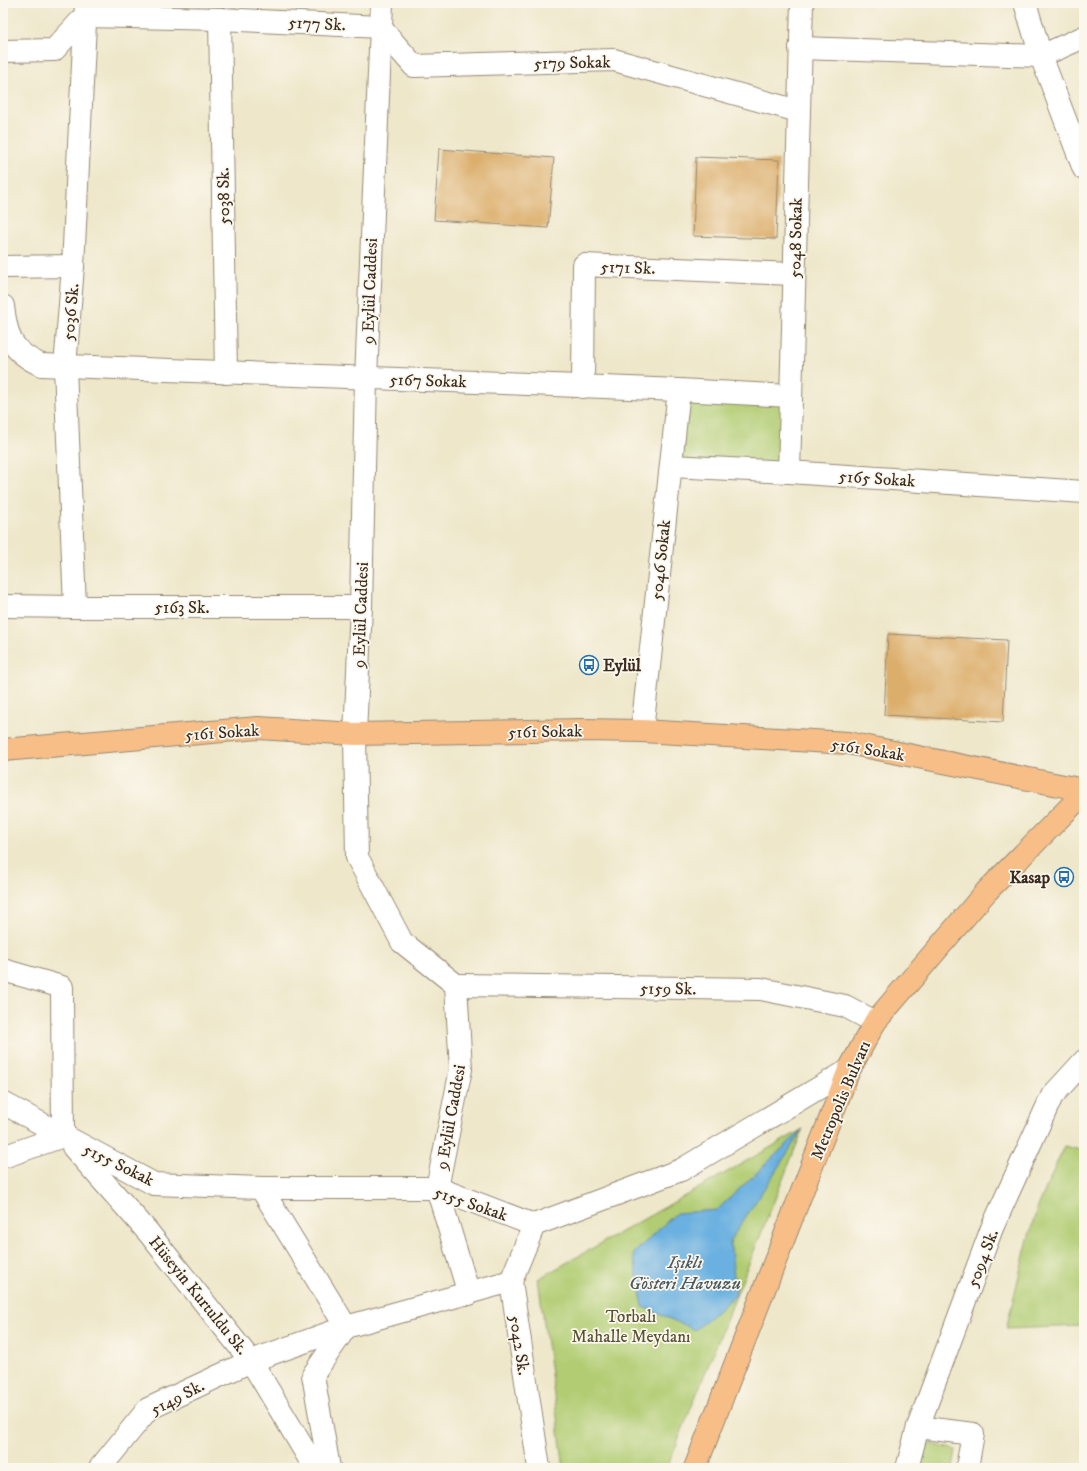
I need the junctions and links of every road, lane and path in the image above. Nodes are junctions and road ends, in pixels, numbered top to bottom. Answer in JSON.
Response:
{"nodes":[{"id":1,"x":382,"y":3,"type":"edge"},
{"id":2,"x":802,"y":3,"type":"edge"},
{"id":3,"x":1025,"y":3,"type":"edge"},
{"id":4,"x":86,"y":10,"type":"edge"},
{"id":5,"x":220,"y":18,"type":"junction"},
{"id":6,"x":380,"y":27,"type":"junction"},
{"id":7,"x":1084,"y":37,"type":"edge"},
{"id":8,"x":800,"y":48,"type":"junction"},
{"id":9,"x":3,"y":51,"type":"edge"},
{"id":10,"x":1041,"y":56,"type":"junction"},
{"id":11,"x":798,"y":111,"type":"junction"},
{"id":12,"x":1084,"y":169,"type":"edge"},
{"id":13,"x":73,"y":266,"type":"junction"},
{"id":14,"x":3,"y":267,"type":"edge"},
{"id":15,"x":794,"y":274,"type":"junction"},
{"id":16,"x":3,"y":306,"type":"edge"},
{"id":17,"x":65,"y":367,"type":"junction"},
{"id":18,"x":226,"y":373,"type":"junction"},
{"id":19,"x":366,"y":378,"type":"junction"},
{"id":20,"x":583,"y":387,"type":"junction"},
{"id":21,"x":679,"y":390,"type":"junction"},
{"id":22,"x":791,"y":396,"type":"junction"},
{"id":23,"x":671,"y":466,"type":"junction"},
{"id":24,"x":789,"y":472,"type":"junction"},
{"id":25,"x":1084,"y":492,"type":"edge"},
{"id":26,"x":3,"y":606,"type":"edge"},
{"id":27,"x":75,"y":607,"type":"junction"},
{"id":28,"x":361,"y":607,"type":"junction"},
{"id":29,"x":642,"y":731,"type":"junction"},
{"id":30,"x":355,"y":734,"type":"junction"},
{"id":31,"x":3,"y":750,"type":"edge"},
{"id":32,"x":1084,"y":791,"type":"edge"},
{"id":33,"x":3,"y":970,"type":"edge"},
{"id":34,"x":456,"y":985,"type":"junction"},
{"id":35,"x":875,"y":1022,"type":"junction"},
{"id":36,"x":1084,"y":1061,"type":"edge"},
{"id":37,"x":849,"y":1070,"type":"junction"},
{"id":38,"x":3,"y":1103,"type":"edge"},
{"id":39,"x":63,"y":1136,"type":"junction"},
{"id":40,"x":3,"y":1157,"type":"edge"},
{"id":41,"x":261,"y":1188,"type":"junction"},
{"id":42,"x":437,"y":1188,"type":"junction"},
{"id":43,"x":534,"y":1225,"type":"junction"},
{"id":44,"x":510,"y":1281,"type":"junction"},
{"id":45,"x":469,"y":1294,"type":"junction"},
{"id":46,"x":346,"y":1327,"type":"junction"},
{"id":47,"x":251,"y":1361,"type":"junction"},
{"id":48,"x":918,"y":1427,"type":"junction"},
{"id":49,"x":100,"y":1468,"type":"edge"},
{"id":50,"x":315,"y":1468,"type":"edge"},
{"id":51,"x":329,"y":1468,"type":"edge"},
{"id":52,"x":539,"y":1468,"type":"edge"},
{"id":53,"x":695,"y":1468,"type":"edge"},
{"id":54,"x":907,"y":1468,"type":"edge"},
{"id":55,"x":967,"y":1468,"type":"edge"}],
"edges":[{"from":1,"to":6,"type":"street","name":"9 Eylül Caddesi"},
{"from":2,"to":8,"type":"street","name":"5048 Sokak"},
{"from":3,"to":10,"type":"street"},
{"from":4,"to":5,"type":"street","name":"5177 Sk."},
{"from":4,"to":9,"type":"street"},
{"from":4,"to":13,"type":"street","name":"5036 Sk."},
{"from":5,"to":6,"type":"street","name":"5177 Sk."},
{"from":5,"to":18,"type":"street","name":"5038 Sk."},
{"from":6,"to":11,"type":"street","name":"5179 Sokak"},
{"from":6,"to":19,"type":"street","name":"9 Eylül Caddesi"},
{"from":7,"to":10,"type":"street"},
{"from":8,"to":10,"type":"street"},
{"from":8,"to":11,"type":"street","name":"5048 Sokak"},
{"from":10,"to":12,"type":"street"},
{"from":11,"to":15,"type":"street","name":"5048 Sokak"},
{"from":13,"to":14,"type":"street"},
{"from":13,"to":17,"type":"street","name":"5036 Sk."},
{"from":15,"to":20,"type":"street","name":"5171 Sk."},
{"from":15,"to":22,"type":"street","name":"5048 Sokak"},
{"from":16,"to":17,"type":"street","name":"5167 Sokak"},
{"from":17,"to":18,"type":"street","name":"5167 Sokak"},
{"from":17,"to":27,"type":"street","name":"5036 Sk."},
{"from":18,"to":19,"type":"street","name":"5167 Sokak"},
{"from":19,"to":20,"type":"street","name":"5167 Sokak"},
{"from":19,"to":28,"type":"street","name":"9 Eylül Caddesi"},
{"from":20,"to":21,"type":"street","name":"5167 Sokak"},
{"from":21,"to":22,"type":"street","name":"5167 Sokak"},
{"from":21,"to":23,"type":"street","name":"5046 Sokak"},
{"from":22,"to":24,"type":"street","name":"5048 Sokak"},
{"from":23,"to":24,"type":"street","name":"5165 Sokak"},
{"from":23,"to":29,"type":"street","name":"5046 Sokak"},
{"from":24,"to":25,"type":"street","name":"5165 Sokak"},
{"from":26,"to":27,"type":"street","name":"5163 Sk."},
{"from":27,"to":28,"type":"street","name":"5163 Sk."},
{"from":28,"to":30,"type":"street","name":"9 Eylül Caddesi"},
{"from":29,"to":30,"type":"main road","name":"5161 Sokak"},
{"from":29,"to":32,"type":"main road","name":"5161 Sokak"},
{"from":30,"to":31,"type":"main road","name":"5161 Sokak"},
{"from":30,"to":34,"type":"street","name":"9 Eylül Caddesi"},
{"from":32,"to":35,"type":"main road","name":"Metropolis Bulvarı"},
{"from":33,"to":39,"type":"street"},
{"from":34,"to":35,"type":"street","name":"5159 Sk."},
{"from":34,"to":42,"type":"street","name":"9 Eylül Caddesi"},
{"from":35,"to":37,"type":"main road","name":"Metropolis Bulvarı"},
{"from":36,"to":48,"type":"street","name":"5094 Sk."},
{"from":37,"to":43,"type":"street"},
{"from":37,"to":53,"type":"main road","name":"Metropolis Bulvarı"},
{"from":38,"to":39,"type":"street","name":"5155 Sokak"},
{"from":39,"to":40,"type":"street"},
{"from":39,"to":41,"type":"street","name":"5155 Sokak"},
{"from":39,"to":47,"type":"street","name":"Hüseyin Kurtuldu Sk."},
{"from":41,"to":42,"type":"street","name":"5155 Sokak"},
{"from":41,"to":46,"type":"street"},
{"from":42,"to":43,"type":"street","name":"5155 Sokak"},
{"from":42,"to":45,"type":"street"},
{"from":43,"to":44,"type":"street"},
{"from":44,"to":45,"type":"street","name":"5149 Sk."},
{"from":44,"to":52,"type":"street","name":"5042 Sk."},
{"from":45,"to":46,"type":"street","name":"5149 Sk."},
{"from":46,"to":47,"type":"street","name":"5149 Sk."},
{"from":46,"to":51,"type":"street"},
{"from":47,"to":49,"type":"street","name":"5149 Sk."},
{"from":47,"to":50,"type":"street","name":"Hüseyin Kurtuldu Sk."},
{"from":48,"to":54,"type":"street","name":"5094 Sk."},
{"from":48,"to":55,"type":"street"}]}
